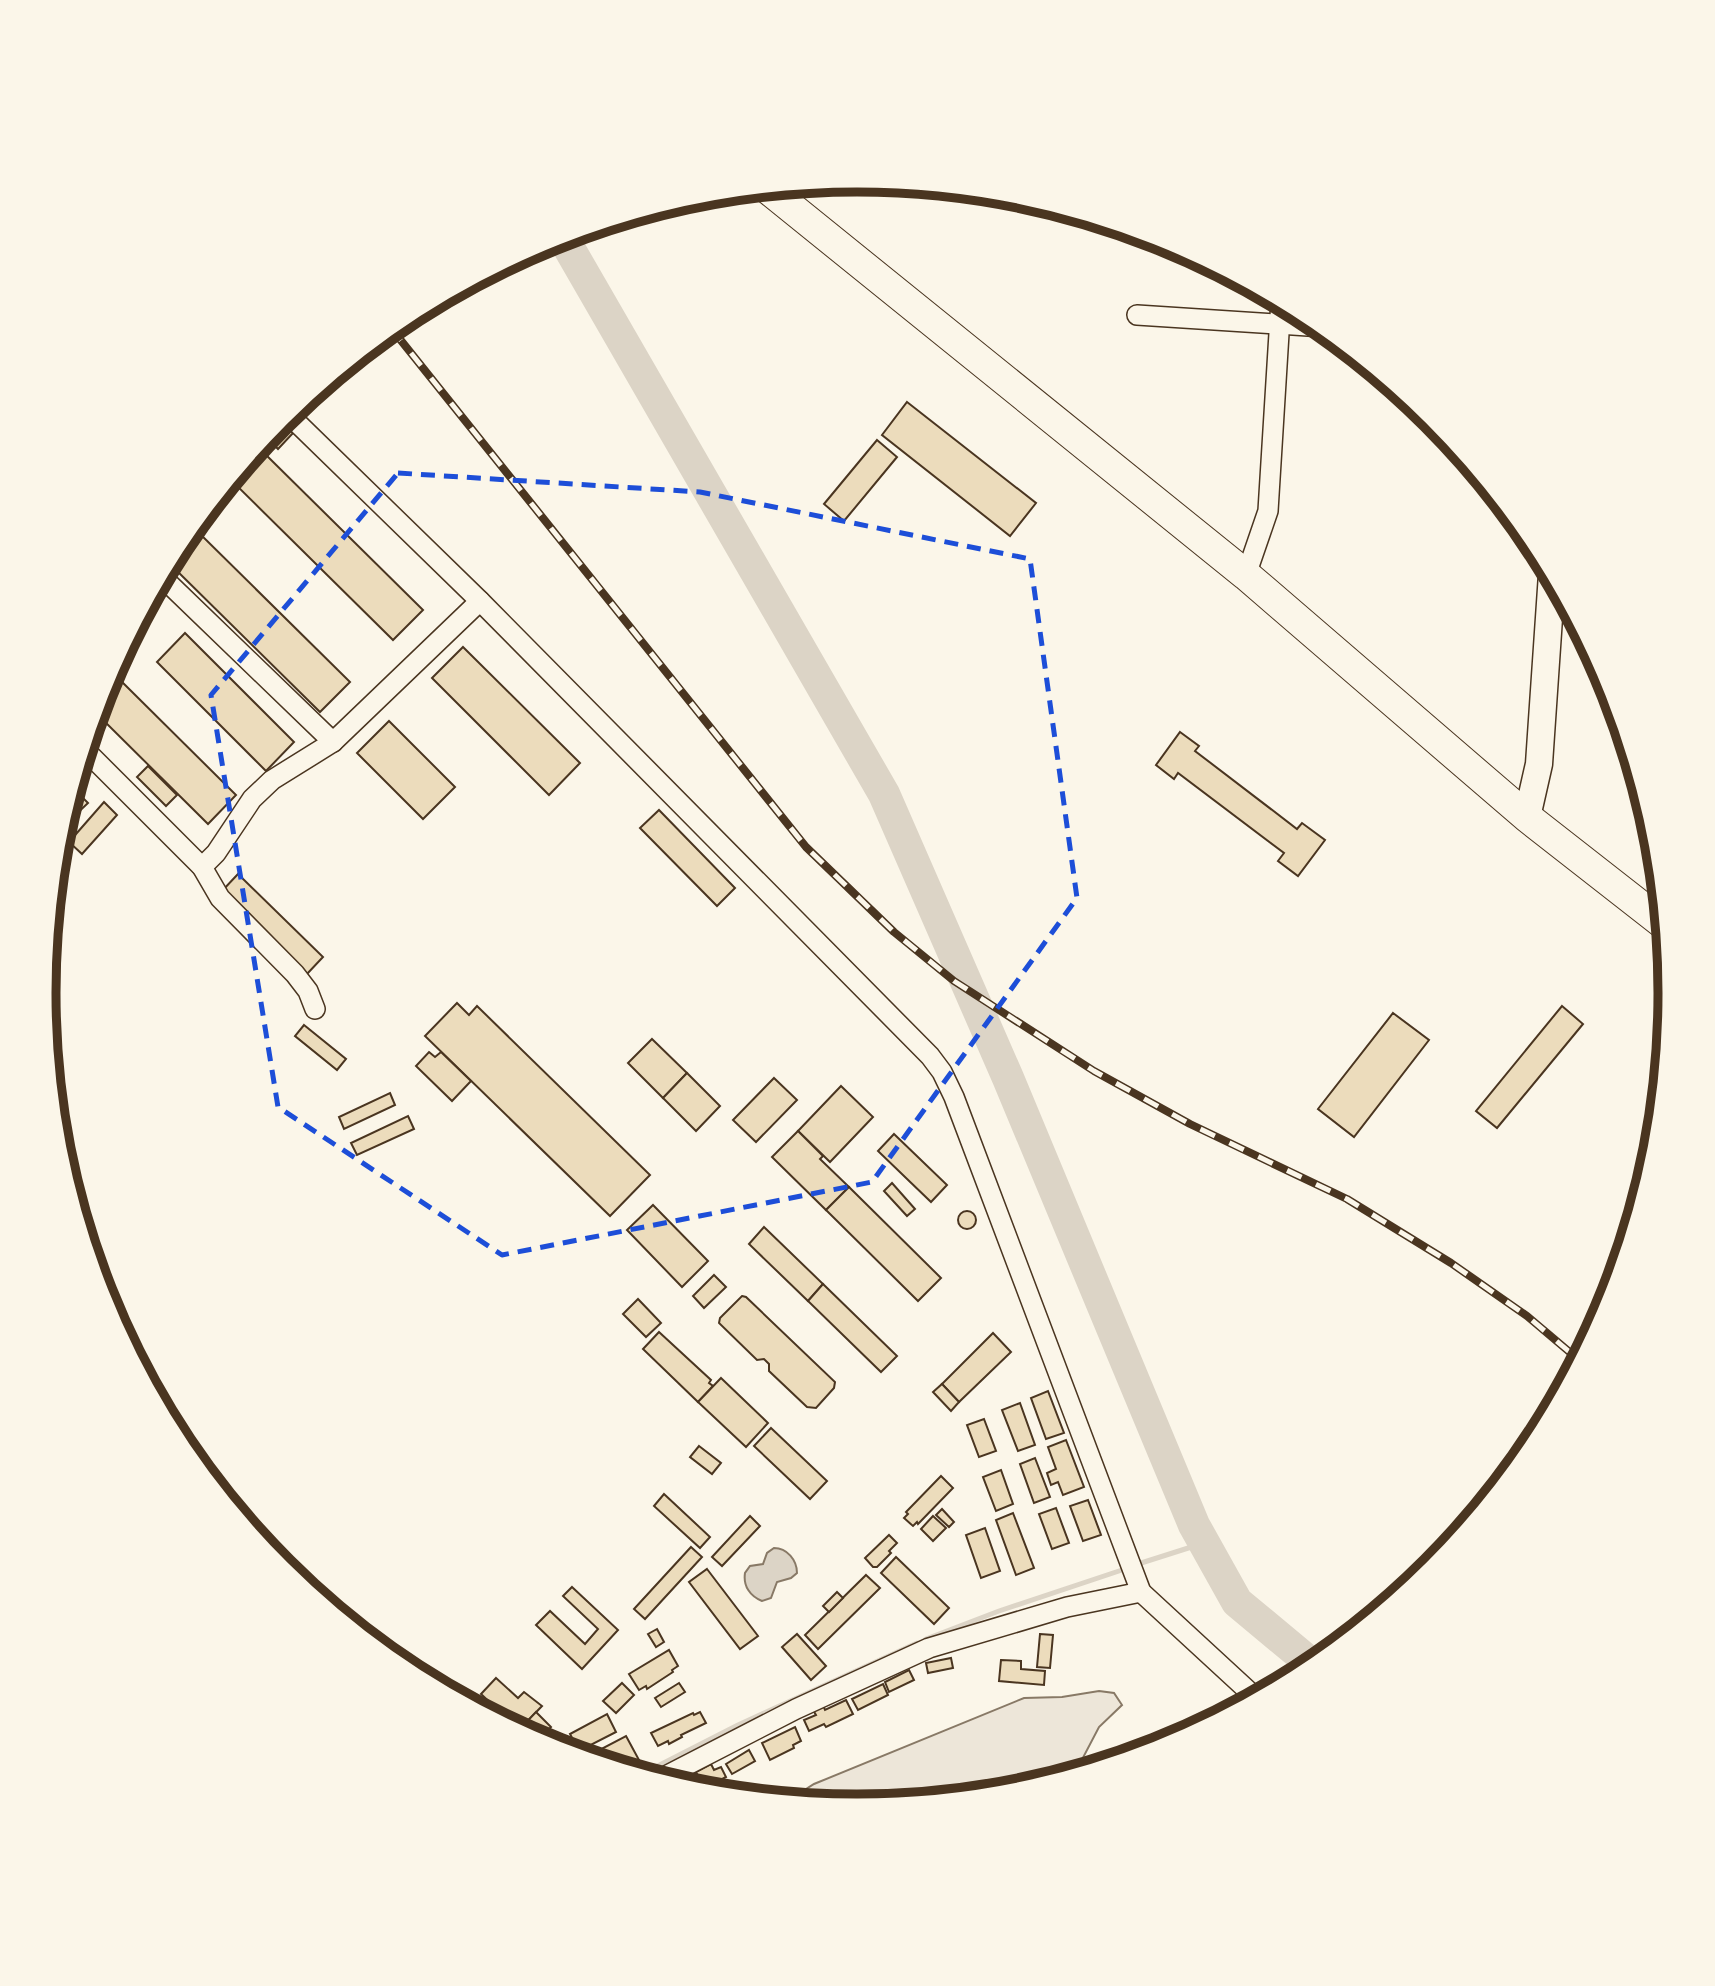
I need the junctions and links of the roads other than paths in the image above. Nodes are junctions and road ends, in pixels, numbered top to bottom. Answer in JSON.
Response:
{"nodes":[{"id":1,"x":777,"y":196,"type":"edge"},
{"id":2,"x":1280,"y":313,"type":"edge"},
{"id":3,"x":1137,"y":314,"type":"dead end"},
{"id":4,"x":1280,"y":324,"type":"junction"},
{"id":5,"x":1300,"y":325,"type":"edge"},
{"id":6,"x":296,"y":422,"type":"edge"},
{"id":7,"x":1246,"y":575,"type":"junction"},
{"id":8,"x":169,"y":583,"type":"edge"},
{"id":9,"x":1551,"y":590,"type":"edge"},
{"id":10,"x":480,"y":601,"type":"junction"},
{"id":11,"x":333,"y":742,"type":"junction"},
{"id":12,"x":92,"y":757,"type":"edge"},
{"id":13,"x":1527,"y":817,"type":"junction"},
{"id":14,"x":202,"y":867,"type":"junction"},
{"id":15,"x":1655,"y":917,"type":"edge"},
{"id":16,"x":314,"y":1009,"type":"dead end"},
{"id":17,"x":1141,"y":1592,"type":"junction"},
{"id":18,"x":1249,"y":1692,"type":"edge"},
{"id":19,"x":673,"y":1772,"type":"edge"}],
"edges":[{"from":1,"to":7,"type":"highway"},
{"from":2,"to":4,"type":"street"},
{"from":3,"to":4,"type":"street"},
{"from":4,"to":5,"type":"street"},
{"from":4,"to":7,"type":"street"},
{"from":6,"to":10,"type":"street"},
{"from":7,"to":13,"type":"highway"},
{"from":8,"to":11,"type":"street"},
{"from":9,"to":13,"type":"main road"},
{"from":10,"to":11,"type":"street"},
{"from":10,"to":17,"type":"street"},
{"from":11,"to":14,"type":"street"},
{"from":12,"to":14,"type":"street"},
{"from":13,"to":15,"type":"highway"},
{"from":14,"to":16,"type":"street"},
{"from":17,"to":18,"type":"street"},
{"from":17,"to":19,"type":"street"}]}
